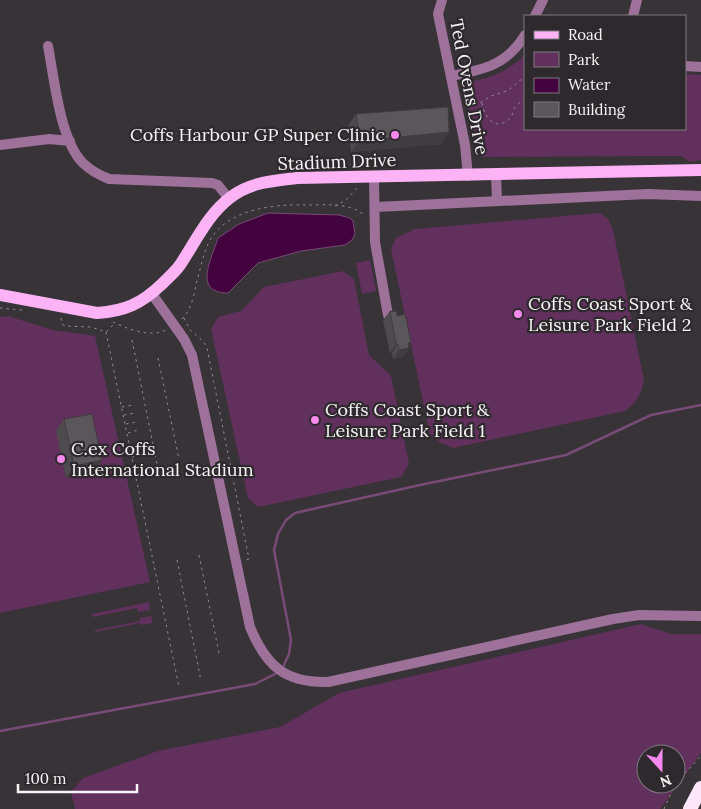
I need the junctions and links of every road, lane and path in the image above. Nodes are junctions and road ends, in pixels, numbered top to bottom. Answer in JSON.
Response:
{"nodes":[{"id":1,"x":543,"y":0,"type":"edge"},
{"id":2,"x":637,"y":0,"type":"edge"},
{"id":3,"x":441,"y":2,"type":"edge"},
{"id":4,"x":536,"y":15,"type":"edge"},
{"id":5,"x":633,"y":15,"type":"edge"},
{"id":6,"x":524,"y":36,"type":"edge"},
{"id":7,"x":48,"y":46,"type":"dead end"},
{"id":8,"x":686,"y":66,"type":"edge"},
{"id":9,"x":701,"y":67,"type":"edge"},
{"id":10,"x":451,"y":76,"type":"junction"},
{"id":11,"x":524,"y":80,"type":"edge"},
{"id":12,"x":462,"y":96,"type":"dead end"},
{"id":13,"x":524,"y":99,"type":"edge"},
{"id":14,"x":482,"y":102,"type":"junction"},
{"id":15,"x":70,"y":141,"type":"junction"},
{"id":16,"x":0,"y":145,"type":"edge"},
{"id":17,"x":701,"y":170,"type":"edge"},
{"id":18,"x":496,"y":175,"type":"junction"},
{"id":19,"x":468,"y":176,"type":"junction"},
{"id":20,"x":374,"y":177,"type":"junction"},
{"id":21,"x":359,"y":178,"type":"junction"},
{"id":22,"x":701,"y":196,"type":"edge"},
{"id":23,"x":229,"y":198,"type":"junction"},
{"id":24,"x":498,"y":201,"type":"junction"},
{"id":25,"x":335,"y":206,"type":"junction"},
{"id":26,"x":376,"y":207,"type":"junction"},
{"id":27,"x":367,"y":218,"type":"dead end"},
{"id":28,"x":152,"y":294,"type":"junction"},
{"id":29,"x":0,"y":295,"type":"edge"},
{"id":30,"x":388,"y":315,"type":"edge"},
{"id":31,"x":62,"y":316,"type":"dead end"},
{"id":32,"x":184,"y":317,"type":"junction"},
{"id":33,"x":179,"y":321,"type":"dead end"},
{"id":34,"x":115,"y":323,"type":"dead end"},
{"id":35,"x":106,"y":332,"type":"junction"},
{"id":36,"x":132,"y":340,"type":"dead end"},
{"id":37,"x":158,"y":358,"type":"dead end"},
{"id":38,"x":133,"y":404,"type":"dead end"},
{"id":39,"x":122,"y":407,"type":"junction"},
{"id":40,"x":135,"y":413,"type":"dead end"},
{"id":41,"x":123,"y":416,"type":"junction"},
{"id":42,"x":222,"y":421,"type":"junction"},
{"id":43,"x":136,"y":422,"type":"dead end"},
{"id":44,"x":217,"y":422,"type":"dead end"},
{"id":45,"x":125,"y":424,"type":"junction"},
{"id":46,"x":138,"y":430,"type":"dead end"},
{"id":47,"x":127,"y":433,"type":"junction"},
{"id":48,"x":141,"y":446,"type":"dead end"},
{"id":49,"x":130,"y":448,"type":"junction"},
{"id":50,"x":143,"y":454,"type":"dead end"},
{"id":51,"x":132,"y":457,"type":"junction"},
{"id":52,"x":179,"y":459,"type":"dead end"},
{"id":53,"x":157,"y":464,"type":"dead end"},
{"id":54,"x":199,"y":555,"type":"dead end"},
{"id":55,"x":233,"y":555,"type":"junction"},
{"id":56,"x":177,"y":560,"type":"dead end"},
{"id":57,"x":701,"y":616,"type":"edge"},
{"id":58,"x":219,"y":653,"type":"dead end"},
{"id":59,"x":202,"y":681,"type":"dead end"},
{"id":60,"x":179,"y":687,"type":"dead end"},
{"id":61,"x":701,"y":756,"type":"edge"},
{"id":62,"x":686,"y":772,"type":"edge"},
{"id":63,"x":701,"y":788,"type":"edge"},
{"id":64,"x":671,"y":794,"type":"edge"},
{"id":65,"x":664,"y":809,"type":"edge"},
{"id":66,"x":690,"y":809,"type":"edge"}],
"edges":[{"from":1,"to":4,"type":"street"},
{"from":2,"to":5,"type":"street"},
{"from":3,"to":10,"type":"street","name":"Ted Ovens Drive"},
{"from":6,"to":10,"type":"street"},
{"from":7,"to":15,"type":"street"},
{"from":8,"to":9,"type":"street"},
{"from":10,"to":19,"type":"street","name":"Ted Ovens Drive"},
{"from":11,"to":14,"type":"path"},
{"from":12,"to":14,"type":"path"},
{"from":13,"to":14,"type":"path"},
{"from":15,"to":16,"type":"street"},
{"from":15,"to":23,"type":"street"},
{"from":17,"to":18,"type":"main road","name":"Stadium Drive"},
{"from":18,"to":19,"type":"main road","name":"Stadium Drive"},
{"from":18,"to":24,"type":"street"},
{"from":19,"to":20,"type":"main road","name":"Stadium Drive"},
{"from":20,"to":21,"type":"main road","name":"Stadium Drive"},
{"from":20,"to":26,"type":"street"},
{"from":21,"to":23,"type":"main road","name":"Stadium Drive"},
{"from":21,"to":25,"type":"path"},
{"from":22,"to":24,"type":"street"},
{"from":23,"to":28,"type":"main road","name":"Stadium Drive"},
{"from":24,"to":26,"type":"street"},
{"from":25,"to":27,"type":"path"},
{"from":25,"to":32,"type":"path"},
{"from":26,"to":30,"type":"street"},
{"from":28,"to":29,"type":"main road","name":"Stadium Drive"},
{"from":28,"to":55,"type":"street"},
{"from":31,"to":35,"type":"path"},
{"from":32,"to":33,"type":"path"},
{"from":32,"to":42,"type":"path"},
{"from":34,"to":35,"type":"path"},
{"from":35,"to":39,"type":"path"},
{"from":36,"to":53,"type":"path"},
{"from":37,"to":52,"type":"path"},
{"from":38,"to":39,"type":"path"},
{"from":39,"to":41,"type":"path"},
{"from":40,"to":41,"type":"path"},
{"from":41,"to":45,"type":"path"},
{"from":42,"to":44,"type":"path"},
{"from":42,"to":55,"type":"path"},
{"from":43,"to":45,"type":"path"},
{"from":45,"to":47,"type":"path"},
{"from":46,"to":47,"type":"path"},
{"from":47,"to":49,"type":"path"},
{"from":48,"to":49,"type":"path"},
{"from":49,"to":51,"type":"path"},
{"from":50,"to":51,"type":"path"},
{"from":51,"to":60,"type":"path"},
{"from":54,"to":58,"type":"path"},
{"from":55,"to":57,"type":"street"},
{"from":56,"to":59,"type":"path"},
{"from":61,"to":62,"type":"path"},
{"from":63,"to":66,"type":"highway"},
{"from":64,"to":65,"type":"path"}]}
